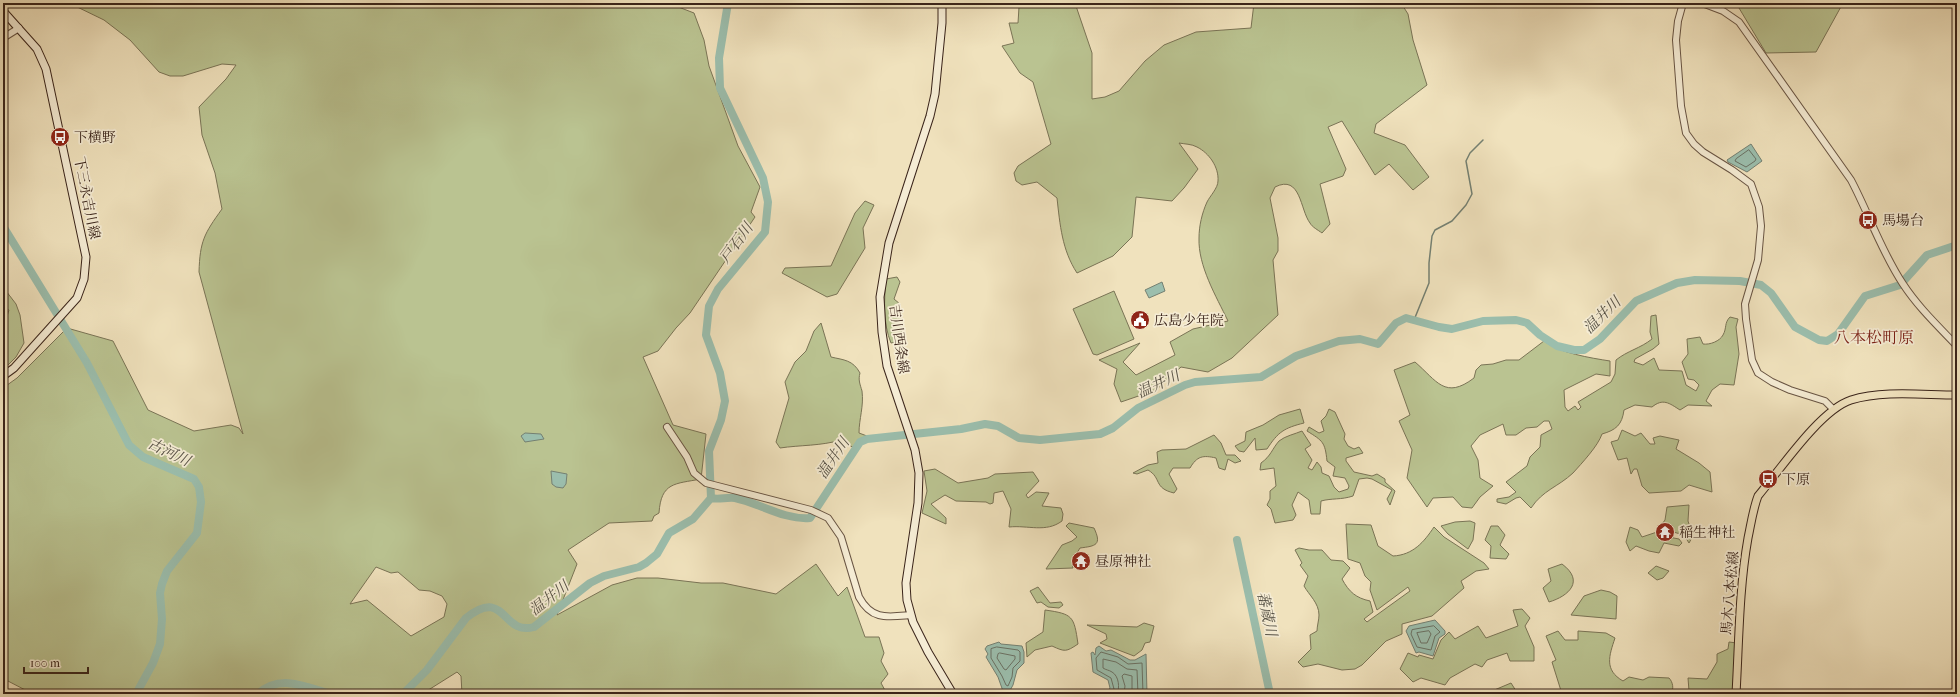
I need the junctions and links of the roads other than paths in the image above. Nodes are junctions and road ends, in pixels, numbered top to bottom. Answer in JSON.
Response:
{"nodes":[{"id":1,"x":942,"y":3,"type":"edge"},
{"id":2,"x":1683,"y":3,"type":"edge"},
{"id":3,"x":1702,"y":3,"type":"edge"},
{"id":4,"x":3,"y":11,"type":"edge"},
{"id":5,"x":19,"y":28,"type":"junction"},
{"id":6,"x":3,"y":38,"type":"edge"},
{"id":7,"x":1957,"y":346,"type":"edge"},
{"id":8,"x":3,"y":376,"type":"edge"},
{"id":9,"x":1957,"y":395,"type":"edge"},
{"id":10,"x":1833,"y":409,"type":"junction"},
{"id":11,"x":667,"y":427,"type":"dead end"},
{"id":12,"x":911,"y":615,"type":"junction"},
{"id":13,"x":953,"y":694,"type":"edge"},
{"id":14,"x":1736,"y":694,"type":"edge"}],
"edges":[{"from":1,"to":12,"type":"main road","name":"吉川西条線"},
{"from":2,"to":10,"type":"street"},
{"from":3,"to":7,"type":"street"},
{"from":4,"to":5,"type":"main road","name":"下三永吉川線"},
{"from":5,"to":6,"type":"street"},
{"from":5,"to":8,"type":"main road","name":"下三永吉川線"},
{"from":9,"to":10,"type":"main road","name":"馬木八本松線"},
{"from":10,"to":14,"type":"main road","name":"馬木八本松線"},
{"from":11,"to":12,"type":"street"},
{"from":12,"to":13,"type":"main road","name":"吉川西条線"}]}
